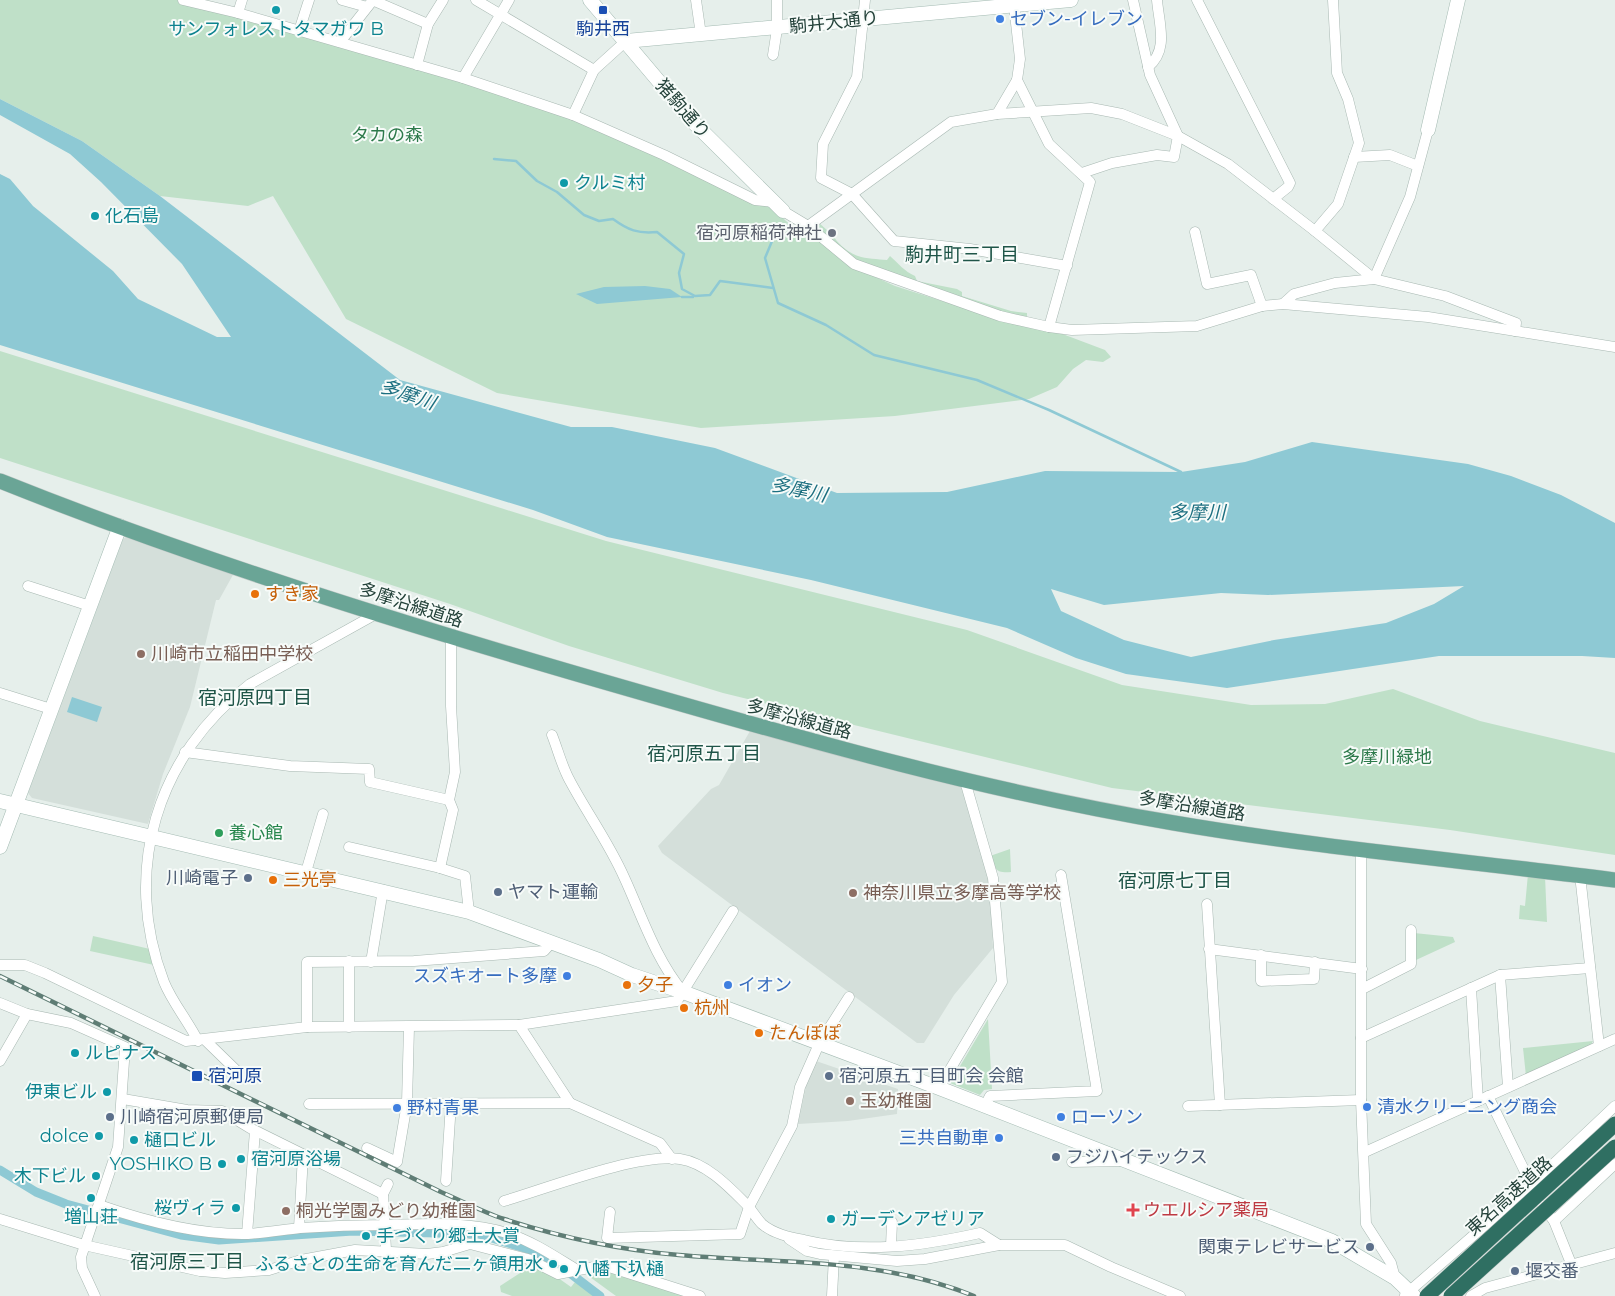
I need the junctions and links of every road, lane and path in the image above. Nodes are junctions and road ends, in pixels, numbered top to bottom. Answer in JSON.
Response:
{"nodes":[{"id":1,"x":183,"y":0,"type":"edge"},
{"id":2,"x":242,"y":0,"type":"edge"},
{"id":3,"x":309,"y":0,"type":"edge"},
{"id":4,"x":342,"y":0,"type":"edge"},
{"id":5,"x":443,"y":0,"type":"edge"},
{"id":6,"x":476,"y":0,"type":"edge"},
{"id":7,"x":509,"y":0,"type":"edge"},
{"id":8,"x":590,"y":0,"type":"edge"},
{"id":9,"x":696,"y":0,"type":"edge"},
{"id":10,"x":777,"y":0,"type":"edge"},
{"id":11,"x":865,"y":0,"type":"edge"},
{"id":12,"x":1071,"y":0,"type":"edge"},
{"id":13,"x":1133,"y":0,"type":"edge"},
{"id":14,"x":1157,"y":0,"type":"edge"},
{"id":15,"x":1197,"y":0,"type":"edge"},
{"id":16,"x":1333,"y":0,"type":"edge"},
{"id":17,"x":1458,"y":0,"type":"edge"},
{"id":18,"x":371,"y":2,"type":"edge"},
{"id":19,"x":1014,"y":5,"type":"junction"},
{"id":20,"x":238,"y":13,"type":"junction"},
{"id":21,"x":501,"y":15,"type":"junction"},
{"id":22,"x":862,"y":20,"type":"junction"},
{"id":23,"x":428,"y":24,"type":"junction"},
{"id":24,"x":777,"y":29,"type":"junction"},
{"id":25,"x":299,"y":31,"type":"junction"},
{"id":26,"x":701,"y":35,"type":"junction"},
{"id":27,"x":626,"y":41,"type":"junction"},
{"id":28,"x":340,"y":42,"type":"junction"},
{"id":29,"x":773,"y":55,"type":"dead end"},
{"id":30,"x":417,"y":65,"type":"junction"},
{"id":31,"x":1148,"y":67,"type":"junction"},
{"id":32,"x":594,"y":70,"type":"junction"},
{"id":33,"x":463,"y":78,"type":"junction"},
{"id":34,"x":1018,"y":80,"type":"junction"},
{"id":35,"x":1033,"y":113,"type":"junction"},
{"id":36,"x":997,"y":114,"type":"junction"},
{"id":37,"x":573,"y":115,"type":"junction"},
{"id":38,"x":1428,"y":130,"type":"joint"},
{"id":39,"x":1178,"y":136,"type":"junction"},
{"id":40,"x":1354,"y":156,"type":"junction"},
{"id":41,"x":1418,"y":166,"type":"junction"},
{"id":42,"x":1082,"y":173,"type":"junction"},
{"id":43,"x":852,"y":194,"type":"junction"},
{"id":44,"x":1273,"y":199,"type":"junction"},
{"id":45,"x":779,"y":206,"type":"junction"},
{"id":46,"x":808,"y":226,"type":"junction"},
{"id":47,"x":1315,"y":231,"type":"junction"},
{"id":48,"x":1195,"y":232,"type":"dead end"},
{"id":49,"x":1067,"y":266,"type":"junction"},
{"id":50,"x":1374,"y":279,"type":"junction"},
{"id":51,"x":1283,"y":304,"type":"junction"},
{"id":52,"x":1262,"y":306,"type":"junction"},
{"id":53,"x":1049,"y":327,"type":"junction"},
{"id":54,"x":1515,"y":331,"type":"junction"},
{"id":55,"x":1615,"y":347,"type":"edge"},
{"id":56,"x":0,"y":482,"type":"edge"},
{"id":57,"x":120,"y":526,"type":"junction"},
{"id":58,"x":28,"y":586,"type":"dead end"},
{"id":59,"x":90,"y":606,"type":"junction"},
{"id":60,"x":376,"y":614,"type":"junction"},
{"id":61,"x":451,"y":638,"type":"junction"},
{"id":62,"x":0,"y":692,"type":"edge"},
{"id":63,"x":51,"y":709,"type":"junction"},
{"id":64,"x":552,"y":735,"type":"dead end"},
{"id":65,"x":185,"y":752,"type":"junction"},
{"id":66,"x":965,"y":781,"type":"junction"},
{"id":67,"x":449,"y":800,"type":"junction"},
{"id":68,"x":0,"y":801,"type":"edge"},
{"id":69,"x":15,"y":804,"type":"junction"},
{"id":70,"x":323,"y":814,"type":"dead end"},
{"id":71,"x":150,"y":835,"type":"junction"},
{"id":72,"x":0,"y":847,"type":"edge"},
{"id":73,"x":349,"y":847,"type":"dead end"},
{"id":74,"x":1360,"y":850,"type":"junction"},
{"id":75,"x":440,"y":868,"type":"junction"},
{"id":76,"x":306,"y":872,"type":"junction"},
{"id":77,"x":1061,"y":875,"type":"dead end"},
{"id":78,"x":1580,"y":875,"type":"junction"},
{"id":79,"x":1615,"y":880,"type":"edge"},
{"id":80,"x":383,"y":890,"type":"junction"},
{"id":81,"x":1207,"y":904,"type":"dead end"},
{"id":82,"x":733,"y":910,"type":"dead end"},
{"id":83,"x":469,"y":912,"type":"junction"},
{"id":84,"x":1411,"y":930,"type":"dead end"},
{"id":85,"x":552,"y":942,"type":"junction"},
{"id":86,"x":1209,"y":949,"type":"junction"},
{"id":87,"x":1261,"y":956,"type":"junction"},
{"id":88,"x":350,"y":961,"type":"junction"},
{"id":89,"x":371,"y":962,"type":"junction"},
{"id":90,"x":1315,"y":962,"type":"junction"},
{"id":91,"x":0,"y":965,"type":"edge"},
{"id":92,"x":1590,"y":968,"type":"junction"},
{"id":93,"x":1362,"y":969,"type":"junction"},
{"id":94,"x":1500,"y":975,"type":"junction"},
{"id":95,"x":1472,"y":988,"type":"junction"},
{"id":96,"x":1362,"y":989,"type":"junction"},
{"id":97,"x":683,"y":992,"type":"junction"},
{"id":98,"x":849,"y":997,"type":"dead end"},
{"id":99,"x":0,"y":1003,"type":"edge"},
{"id":100,"x":28,"y":1014,"type":"junction"},
{"id":101,"x":519,"y":1025,"type":"junction"},
{"id":102,"x":307,"y":1027,"type":"junction"},
{"id":103,"x":349,"y":1027,"type":"junction"},
{"id":104,"x":409,"y":1027,"type":"junction"},
{"id":105,"x":1361,"y":1038,"type":"junction"},
{"id":106,"x":1615,"y":1039,"type":"edge"},
{"id":107,"x":202,"y":1040,"type":"junction"},
{"id":108,"x":819,"y":1044,"type":"junction"},
{"id":109,"x":1599,"y":1046,"type":"junction"},
{"id":110,"x":0,"y":1061,"type":"edge"},
{"id":111,"x":238,"y":1072,"type":"dead end"},
{"id":112,"x":1508,"y":1087,"type":"junction"},
{"id":113,"x":939,"y":1088,"type":"junction"},
{"id":114,"x":1488,"y":1096,"type":"junction"},
{"id":115,"x":123,"y":1099,"type":"junction"},
{"id":116,"x":1361,"y":1100,"type":"junction"},
{"id":117,"x":1478,"y":1101,"type":"junction"},
{"id":118,"x":451,"y":1102,"type":"junction"},
{"id":119,"x":407,"y":1103,"type":"junction"},
{"id":120,"x":570,"y":1103,"type":"junction"},
{"id":121,"x":309,"y":1104,"type":"dead end"},
{"id":122,"x":1220,"y":1105,"type":"junction"},
{"id":123,"x":984,"y":1106,"type":"junction"},
{"id":124,"x":1188,"y":1106,"type":"dead end"},
{"id":125,"x":1615,"y":1106,"type":"edge"},
{"id":126,"x":1615,"y":1124,"type":"edge"},
{"id":127,"x":255,"y":1130,"type":"junction"},
{"id":128,"x":1615,"y":1146,"type":"edge"},
{"id":129,"x":367,"y":1148,"type":"dead end"},
{"id":130,"x":1365,"y":1152,"type":"junction"},
{"id":131,"x":303,"y":1155,"type":"junction"},
{"id":132,"x":672,"y":1159,"type":"junction"},
{"id":133,"x":1128,"y":1161,"type":"junction"},
{"id":134,"x":1072,"y":1162,"type":"dead end"},
{"id":135,"x":1615,"y":1164,"type":"edge"},
{"id":136,"x":446,"y":1181,"type":"dead end"},
{"id":137,"x":1530,"y":1185,"type":"junction"},
{"id":138,"x":504,"y":1201,"type":"dead end"},
{"id":139,"x":749,"y":1207,"type":"junction"},
{"id":140,"x":97,"y":1210,"type":"junction"},
{"id":141,"x":610,"y":1212,"type":"dead end"},
{"id":142,"x":0,"y":1219,"type":"edge"},
{"id":143,"x":1554,"y":1221,"type":"junction"},
{"id":144,"x":892,"y":1222,"type":"dead end"},
{"id":145,"x":386,"y":1226,"type":"junction"},
{"id":146,"x":299,"y":1228,"type":"junction"},
{"id":147,"x":247,"y":1234,"type":"junction"},
{"id":148,"x":786,"y":1237,"type":"junction"},
{"id":149,"x":84,"y":1245,"type":"junction"},
{"id":150,"x":999,"y":1245,"type":"junction"},
{"id":151,"x":891,"y":1246,"type":"junction"},
{"id":152,"x":386,"y":1247,"type":"junction"},
{"id":153,"x":1615,"y":1253,"type":"edge"},
{"id":154,"x":834,"y":1256,"type":"junction"},
{"id":155,"x":1572,"y":1266,"type":"junction"},
{"id":156,"x":576,"y":1270,"type":"junction"},
{"id":157,"x":1395,"y":1278,"type":"junction"},
{"id":158,"x":1409,"y":1295,"type":"edge"},
{"id":159,"x":95,"y":1296,"type":"edge"},
{"id":160,"x":700,"y":1296,"type":"edge"},
{"id":161,"x":832,"y":1296,"type":"edge"},
{"id":162,"x":1180,"y":1296,"type":"edge"},
{"id":163,"x":1427,"y":1296,"type":"edge"},
{"id":164,"x":1451,"y":1296,"type":"edge"},
{"id":165,"x":1471,"y":1296,"type":"edge"}],
"edges":[{"from":1,"to":20,"type":"street"},
{"from":2,"to":20,"type":"street"},
{"from":3,"to":25,"type":"street"},
{"from":4,"to":18,"type":"street"},
{"from":5,"to":23,"type":"street"},
{"from":6,"to":21,"type":"street"},
{"from":7,"to":21,"type":"street"},
{"from":8,"to":27,"type":"street","name":"猪駒通り"},
{"from":9,"to":26,"type":"street"},
{"from":10,"to":24,"type":"street"},
{"from":11,"to":22,"type":"street"},
{"from":12,"to":19,"type":"street","name":"駒井大通り"},
{"from":13,"to":31,"type":"street"},
{"from":14,"to":31,"type":"street"},
{"from":15,"to":44,"type":"street"},
{"from":16,"to":40,"type":"street"},
{"from":17,"to":38,"type":"street"},
{"from":18,"to":23,"type":"street"},
{"from":18,"to":28,"type":"street"},
{"from":19,"to":22,"type":"street","name":"駒井大通り"},
{"from":19,"to":34,"type":"street"},
{"from":20,"to":25,"type":"street"},
{"from":21,"to":32,"type":"street"},
{"from":21,"to":33,"type":"street"},
{"from":22,"to":24,"type":"street","name":"駒井大通り"},
{"from":22,"to":43,"type":"street"},
{"from":23,"to":30,"type":"street"},
{"from":24,"to":26,"type":"street","name":"駒井大通り"},
{"from":24,"to":29,"type":"street"},
{"from":25,"to":28,"type":"street"},
{"from":26,"to":27,"type":"street","name":"駒井大通り"},
{"from":27,"to":32,"type":"street"},
{"from":27,"to":45,"type":"street","name":"猪駒通り"},
{"from":28,"to":30,"type":"street"},
{"from":30,"to":33,"type":"street"},
{"from":31,"to":39,"type":"street"},
{"from":32,"to":37,"type":"street"},
{"from":33,"to":37,"type":"street"},
{"from":34,"to":35,"type":"street"},
{"from":34,"to":36,"type":"street"},
{"from":35,"to":36,"type":"street"},
{"from":35,"to":39,"type":"street"},
{"from":35,"to":42,"type":"street"},
{"from":36,"to":43,"type":"street"},
{"from":37,"to":45,"type":"street"},
{"from":38,"to":41,"type":"street"},
{"from":39,"to":42,"type":"street"},
{"from":39,"to":44,"type":"street"},
{"from":40,"to":41,"type":"street"},
{"from":40,"to":47,"type":"street"},
{"from":41,"to":50,"type":"street"},
{"from":42,"to":49,"type":"street"},
{"from":43,"to":46,"type":"street"},
{"from":43,"to":49,"type":"street"},
{"from":44,"to":47,"type":"street"},
{"from":45,"to":46,"type":"street"},
{"from":46,"to":53,"type":"street"},
{"from":47,"to":50,"type":"street"},
{"from":48,"to":52,"type":"street"},
{"from":49,"to":53,"type":"street"},
{"from":50,"to":51,"type":"street"},
{"from":50,"to":54,"type":"street"},
{"from":51,"to":52,"type":"street"},
{"from":51,"to":54,"type":"street"},
{"from":52,"to":53,"type":"street"},
{"from":54,"to":55,"type":"street"},
{"from":56,"to":57,"type":"main road","name":"多摩沿線道路"},
{"from":57,"to":59,"type":"street"},
{"from":57,"to":60,"type":"main road","name":"多摩沿線道路"},
{"from":58,"to":59,"type":"street"},
{"from":59,"to":63,"type":"street"},
{"from":60,"to":61,"type":"main road","name":"多摩沿線道路"},
{"from":60,"to":65,"type":"street"},
{"from":61,"to":66,"type":"main road","name":"多摩沿線道路"},
{"from":61,"to":67,"type":"street"},
{"from":62,"to":63,"type":"street"},
{"from":63,"to":69,"type":"street"},
{"from":64,"to":97,"type":"street"},
{"from":65,"to":67,"type":"street"},
{"from":65,"to":71,"type":"street"},
{"from":66,"to":74,"type":"main road","name":"多摩沿線道路"},
{"from":66,"to":113,"type":"street"},
{"from":67,"to":75,"type":"street"},
{"from":68,"to":69,"type":"street"},
{"from":69,"to":71,"type":"street"},
{"from":69,"to":72,"type":"street"},
{"from":70,"to":76,"type":"street"},
{"from":71,"to":76,"type":"street"},
{"from":71,"to":107,"type":"street"},
{"from":73,"to":75,"type":"street"},
{"from":74,"to":78,"type":"main road","name":"多摩沿線道路"},
{"from":74,"to":93,"type":"street"},
{"from":75,"to":83,"type":"street"},
{"from":76,"to":80,"type":"street"},
{"from":77,"to":123,"type":"street"},
{"from":78,"to":79,"type":"main road","name":"多摩沿線道路"},
{"from":78,"to":92,"type":"street"},
{"from":80,"to":83,"type":"street"},
{"from":80,"to":89,"type":"street"},
{"from":81,"to":86,"type":"street"},
{"from":82,"to":97,"type":"street"},
{"from":83,"to":85,"type":"street"},
{"from":84,"to":96,"type":"street"},
{"from":85,"to":89,"type":"street"},
{"from":85,"to":97,"type":"street"},
{"from":86,"to":87,"type":"street"},
{"from":86,"to":122,"type":"street"},
{"from":87,"to":90,"type":"street"},
{"from":87,"to":90,"type":"street"},
{"from":88,"to":89,"type":"street"},
{"from":88,"to":102,"type":"street"},
{"from":88,"to":103,"type":"street"},
{"from":90,"to":93,"type":"street"},
{"from":91,"to":107,"type":"street"},
{"from":92,"to":94,"type":"street"},
{"from":92,"to":109,"type":"street"},
{"from":93,"to":96,"type":"street"},
{"from":94,"to":95,"type":"street"},
{"from":94,"to":112,"type":"street"},
{"from":95,"to":105,"type":"street"},
{"from":95,"to":117,"type":"street"},
{"from":96,"to":105,"type":"street"},
{"from":97,"to":101,"type":"street"},
{"from":97,"to":108,"type":"street"},
{"from":98,"to":108,"type":"street"},
{"from":99,"to":100,"type":"street"},
{"from":100,"to":110,"type":"street"},
{"from":100,"to":115,"type":"street"},
{"from":101,"to":104,"type":"street"},
{"from":101,"to":120,"type":"street"},
{"from":102,"to":103,"type":"street"},
{"from":102,"to":107,"type":"street"},
{"from":103,"to":104,"type":"street"},
{"from":104,"to":119,"type":"street"},
{"from":105,"to":116,"type":"street"},
{"from":106,"to":109,"type":"street"},
{"from":107,"to":111,"type":"street"},
{"from":108,"to":113,"type":"street"},
{"from":108,"to":139,"type":"street"},
{"from":109,"to":112,"type":"street"},
{"from":112,"to":114,"type":"street"},
{"from":113,"to":123,"type":"street"},
{"from":114,"to":117,"type":"street"},
{"from":114,"to":137,"type":"street"},
{"from":115,"to":127,"type":"street"},
{"from":115,"to":140,"type":"street"},
{"from":116,"to":122,"type":"street"},
{"from":116,"to":130,"type":"street"},
{"from":117,"to":130,"type":"street"},
{"from":118,"to":119,"type":"street"},
{"from":118,"to":120,"type":"street"},
{"from":118,"to":136,"type":"street"},
{"from":119,"to":121,"type":"street"},
{"from":119,"to":129,"type":"street"},
{"from":120,"to":132,"type":"street"},
{"from":122,"to":124,"type":"street"},
{"from":123,"to":133,"type":"street"},
{"from":125,"to":137,"type":"street"},
{"from":126,"to":163,"type":"highway","name":"東名高速道路","bridge":true},
{"from":127,"to":131,"type":"street"},
{"from":127,"to":147,"type":"street"},
{"from":128,"to":164,"type":"highway","name":"東名高速道路","bridge":true},
{"from":130,"to":157,"type":"street"},
{"from":131,"to":145,"type":"street"},
{"from":131,"to":146,"type":"street"},
{"from":132,"to":138,"type":"street"},
{"from":132,"to":139,"type":"street"},
{"from":133,"to":134,"type":"street"},
{"from":133,"to":157,"type":"street"},
{"from":135,"to":143,"type":"street"},
{"from":137,"to":143,"type":"street"},
{"from":137,"to":158,"type":"street"},
{"from":139,"to":141,"type":"street"},
{"from":139,"to":148,"type":"street"},
{"from":140,"to":147,"type":"street"},
{"from":140,"to":149,"type":"street"},
{"from":142,"to":149,"type":"street"},
{"from":143,"to":155,"type":"street"},
{"from":144,"to":151,"type":"street"},
{"from":145,"to":146,"type":"street"},
{"from":145,"to":152,"type":"street"},
{"from":145,"to":156,"type":"street"},
{"from":146,"to":147,"type":"street"},
{"from":148,"to":151,"type":"street"},
{"from":148,"to":154,"type":"street"},
{"from":149,"to":152,"type":"street"},
{"from":149,"to":159,"type":"street"},
{"from":150,"to":151,"type":"street"},
{"from":150,"to":154,"type":"street"},
{"from":150,"to":162,"type":"street"},
{"from":152,"to":156,"type":"street"},
{"from":153,"to":155,"type":"street"},
{"from":154,"to":161,"type":"street"},
{"from":155,"to":165,"type":"street"},
{"from":156,"to":160,"type":"street"},
{"from":157,"to":158,"type":"street"}]}
